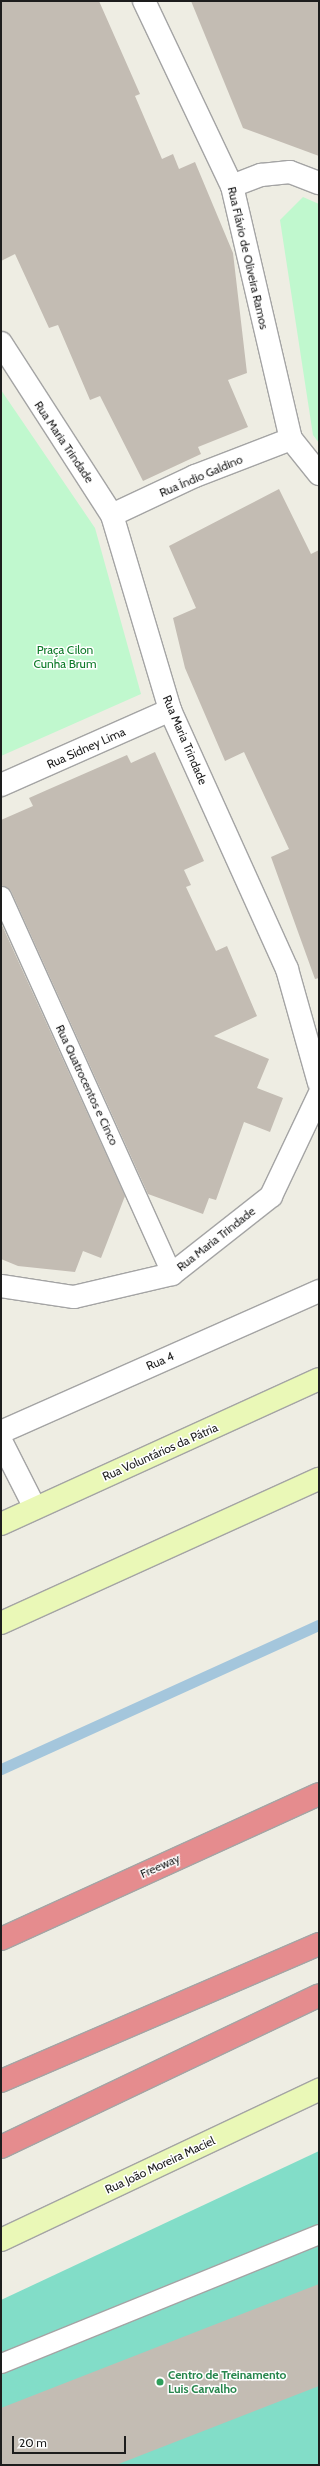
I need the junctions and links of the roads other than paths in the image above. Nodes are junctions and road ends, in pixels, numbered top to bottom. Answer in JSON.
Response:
{"nodes":[{"id":1,"x":144,"y":1,"type":"edge"},
{"id":2,"x":319,"y":183,"type":"edge"},
{"id":3,"x":232,"y":186,"type":"junction"},
{"id":4,"x":3,"y":354,"type":"edge"},
{"id":5,"x":291,"y":439,"type":"junction"},
{"id":6,"x":319,"y":474,"type":"edge"},
{"id":7,"x":112,"y":515,"type":"junction"},
{"id":8,"x":170,"y":710,"type":"junction"},
{"id":9,"x":1,"y":785,"type":"edge"},
{"id":10,"x":1,"y":896,"type":"edge"},
{"id":11,"x":319,"y":1083,"type":"edge"},
{"id":12,"x":319,"y":1094,"type":"edge"},
{"id":13,"x":172,"y":1274,"type":"junction"},
{"id":14,"x":1,"y":1286,"type":"edge"},
{"id":15,"x":319,"y":1291,"type":"edge"},
{"id":16,"x":319,"y":1379,"type":"edge"},
{"id":17,"x":1,"y":1432,"type":"edge"},
{"id":18,"x":1,"y":1442,"type":"edge"},
{"id":19,"x":319,"y":1479,"type":"edge"},
{"id":20,"x":35,"y":1508,"type":"junction"},
{"id":21,"x":1,"y":1524,"type":"edge"},
{"id":22,"x":1,"y":1623,"type":"edge"},
{"id":23,"x":319,"y":1794,"type":"edge"},
{"id":24,"x":1,"y":1938,"type":"edge"},
{"id":25,"x":319,"y":1944,"type":"edge"},
{"id":26,"x":319,"y":1995,"type":"edge"},
{"id":27,"x":1,"y":2081,"type":"edge"},
{"id":28,"x":319,"y":2090,"type":"edge"},
{"id":29,"x":1,"y":2147,"type":"edge"},
{"id":30,"x":319,"y":2234,"type":"edge"},
{"id":31,"x":1,"y":2240,"type":"edge"},
{"id":32,"x":1,"y":2363,"type":"edge"}],
"edges":[{"from":1,"to":3,"type":"street","name":"Rua Flávio de Oliveira Ramos"},
{"from":2,"to":3,"type":"street"},
{"from":3,"to":5,"type":"street","name":"Rua Flávio de Oliveira Ramos"},
{"from":4,"to":7,"type":"street","name":"Rua Maria Trindade"},
{"from":5,"to":6,"type":"street","name":"Rua Flávio de Oliveira Ramos"},
{"from":5,"to":7,"type":"street","name":"Rua Índio Galdino"},
{"from":7,"to":8,"type":"street","name":"Rua Maria Trindade"},
{"from":8,"to":9,"type":"street","name":"Rua Sidney Lima"},
{"from":8,"to":11,"type":"street","name":"Rua Maria Trindade"},
{"from":10,"to":13,"type":"lane","name":"Rua Quatrocentos e Cinco"},
{"from":12,"to":13,"type":"street","name":"Rua Maria Trindade"},
{"from":13,"to":14,"type":"street","name":"Rua Maria Trindade"},
{"from":15,"to":17,"type":"street","name":"Rua 4"},
{"from":16,"to":20,"type":"main road","name":"Rua Voluntários da Pátria"},
{"from":18,"to":20,"type":"street"},
{"from":19,"to":22,"type":"main road"},
{"from":20,"to":21,"type":"main road","name":"Rua Voluntários da Pátria"},
{"from":23,"to":24,"type":"highway","name":"Freeway"},
{"from":25,"to":27,"type":"highway"},
{"from":26,"to":29,"type":"highway"},
{"from":28,"to":31,"type":"main road","name":"Rua João Moreira Maciel"},
{"from":30,"to":32,"type":"lane"}]}
